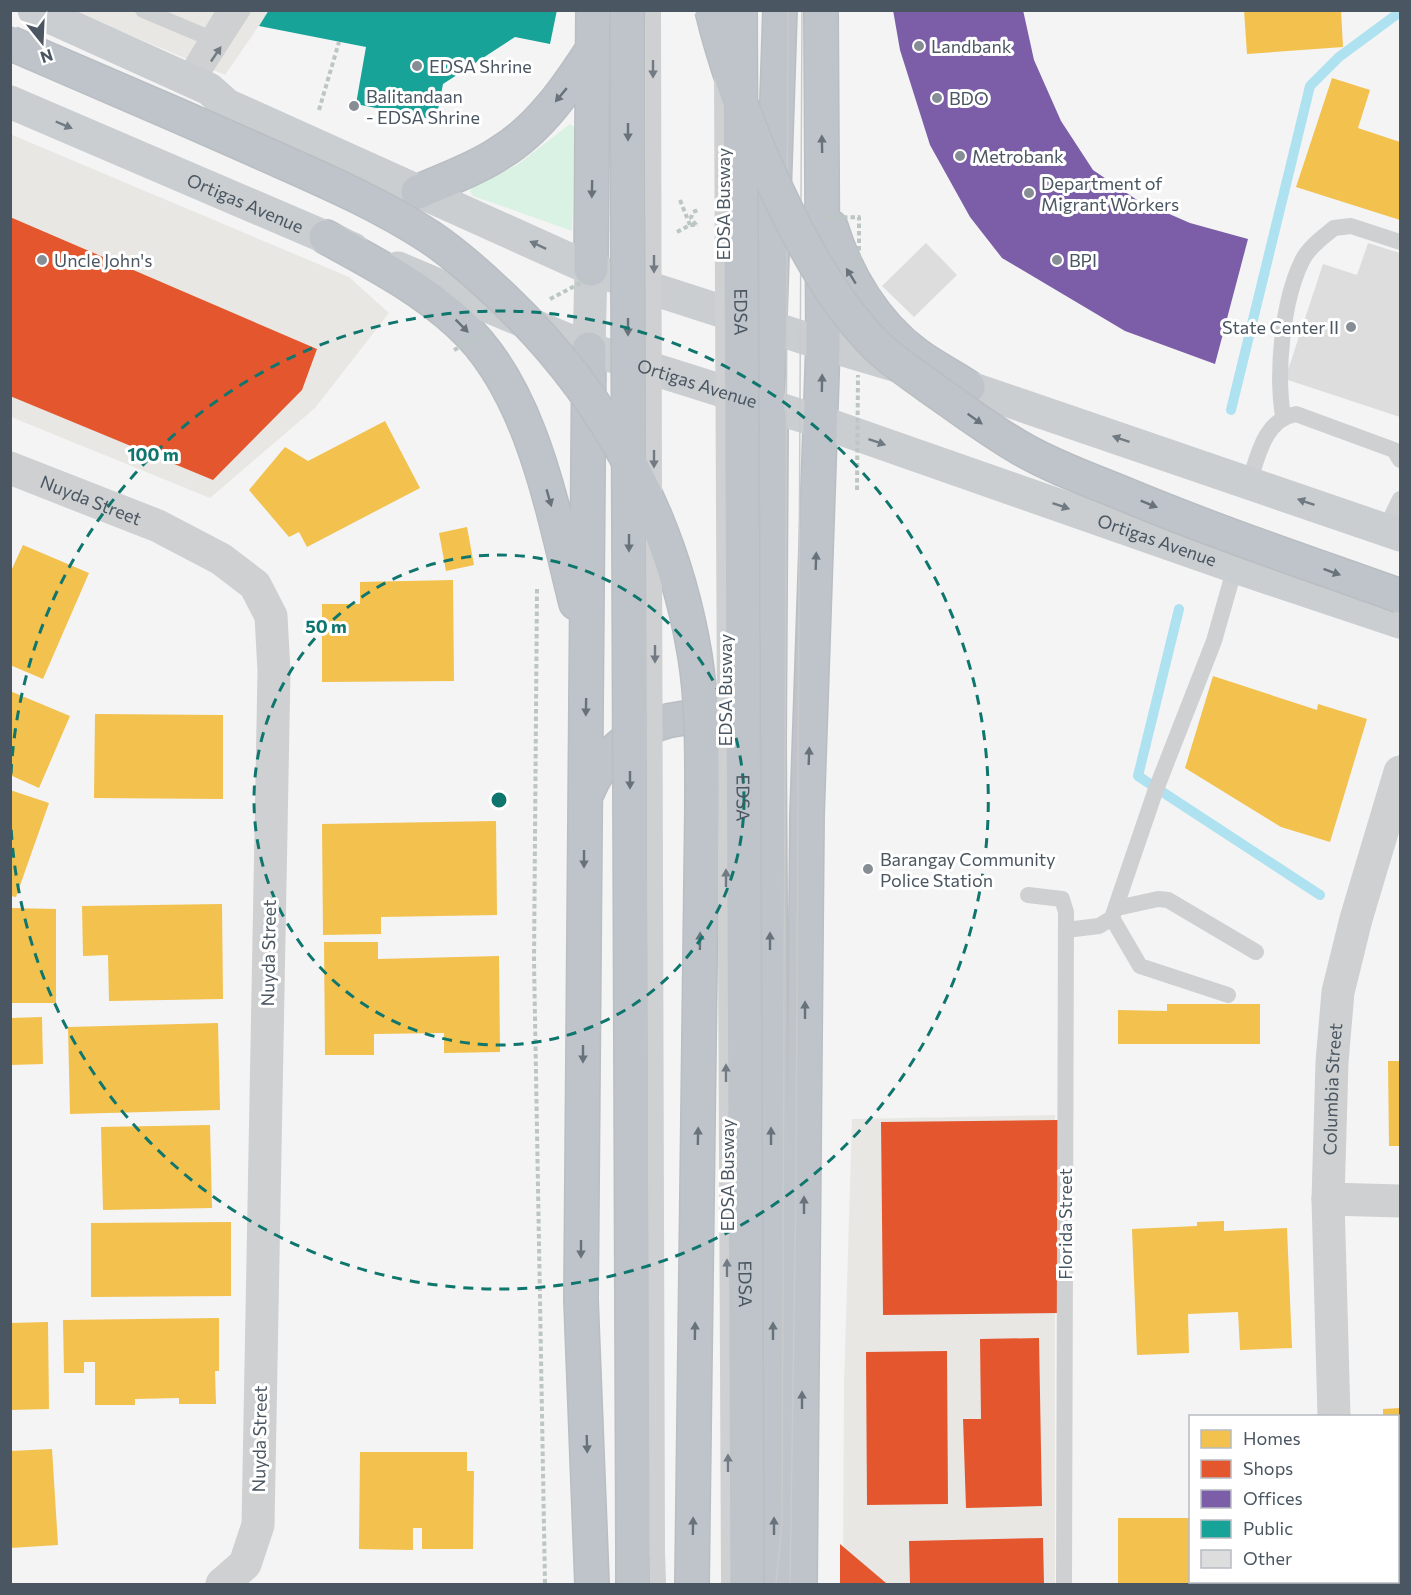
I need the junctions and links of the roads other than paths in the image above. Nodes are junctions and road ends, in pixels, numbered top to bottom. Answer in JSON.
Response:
{"nodes":[{"id":1,"x":34,"y":10,"type":"edge"},
{"id":2,"x":143,"y":10,"type":"edge"},
{"id":3,"x":225,"y":10,"type":"edge"},
{"id":4,"x":243,"y":10,"type":"edge"},
{"id":5,"x":593,"y":10,"type":"edge"},
{"id":6,"x":627,"y":10,"type":"edge"},
{"id":7,"x":653,"y":10,"type":"edge"},
{"id":8,"x":712,"y":10,"type":"edge"},
{"id":9,"x":722,"y":10,"type":"edge"},
{"id":10,"x":740,"y":10,"type":"edge"},
{"id":11,"x":780,"y":10,"type":"edge"},
{"id":12,"x":795,"y":10,"type":"edge"},
{"id":13,"x":821,"y":10,"type":"edge"},
{"id":14,"x":10,"y":21,"type":"edge"},
{"id":15,"x":10,"y":33,"type":"edge"},
{"id":16,"x":207,"y":37,"type":"junction"},
{"id":17,"x":10,"y":43,"type":"edge"},
{"id":18,"x":594,"y":47,"type":"junction"},
{"id":19,"x":190,"y":86,"type":"junction"},
{"id":20,"x":10,"y":102,"type":"edge"},
{"id":21,"x":422,"y":193,"type":"junction"},
{"id":22,"x":823,"y":202,"type":"junction"},
{"id":23,"x":326,"y":237,"type":"junction"},
{"id":24,"x":1401,"y":242,"type":"edge"},
{"id":25,"x":788,"y":244,"type":"joint"},
{"id":26,"x":591,"y":269,"type":"junction"},
{"id":27,"x":410,"y":273,"type":"junction"},
{"id":28,"x":777,"y":329,"type":"junction"},
{"id":29,"x":823,"y":344,"type":"junction"},
{"id":30,"x":589,"y":349,"type":"junction"},
{"id":31,"x":968,"y":387,"type":"junction"},
{"id":32,"x":773,"y":414,"type":"junction"},
{"id":33,"x":1283,"y":416,"type":"junction"},
{"id":34,"x":821,"y":422,"type":"junction"},
{"id":35,"x":1401,"y":460,"type":"edge"},
{"id":36,"x":10,"y":468,"type":"edge"},
{"id":37,"x":1249,"y":483,"type":"junction"},
{"id":38,"x":1401,"y":499,"type":"edge"},
{"id":39,"x":1393,"y":532,"type":"edge"},
{"id":40,"x":1235,"y":567,"type":"junction"},
{"id":41,"x":1401,"y":596,"type":"edge"},
{"id":42,"x":1401,"y":622,"type":"edge"},
{"id":43,"x":588,"y":648,"type":"junction"},
{"id":44,"x":769,"y":743,"type":"junction"},
{"id":45,"x":1401,"y":771,"type":"edge"},
{"id":46,"x":584,"y":801,"type":"junction"},
{"id":47,"x":1028,"y":894,"type":"dead end"},
{"id":48,"x":1115,"y":913,"type":"junction"},
{"id":49,"x":1066,"y":930,"type":"junction"},
{"id":50,"x":1256,"y":952,"type":"dead end"},
{"id":51,"x":1228,"y":995,"type":"dead end"},
{"id":52,"x":1328,"y":1199,"type":"junction"},
{"id":53,"x":1401,"y":1201,"type":"edge"},
{"id":54,"x":1334,"y":1415,"type":"edge"},
{"id":55,"x":788,"y":1434,"type":"junction"},
{"id":56,"x":645,"y":1551,"type":"junction"},
{"id":57,"x":222,"y":1584,"type":"edge"},
{"id":58,"x":592,"y":1584,"type":"edge"},
{"id":59,"x":633,"y":1584,"type":"edge"},
{"id":60,"x":658,"y":1584,"type":"edge"},
{"id":61,"x":692,"y":1584,"type":"edge"},
{"id":62,"x":729,"y":1584,"type":"edge"},
{"id":63,"x":747,"y":1584,"type":"edge"},
{"id":64,"x":774,"y":1584,"type":"edge"},
{"id":65,"x":800,"y":1584,"type":"edge"},
{"id":66,"x":1064,"y":1584,"type":"edge"}],
"edges":[{"from":1,"to":19,"type":"main road"},
{"from":2,"to":16,"type":"lane"},
{"from":3,"to":16,"type":"lane"},
{"from":19,"to":4,"type":"lane","one_way":true},
{"from":5,"to":18,"type":"highway"},
{"from":6,"to":56,"type":"highway","one_way":true,"bridge":true},
{"from":7,"to":56,"type":"lane","one_way":true,"bridge":true},
{"from":8,"to":41,"type":"highway","one_way":true,"bridge":true},
{"from":62,"to":9,"type":"lane","name":"EDSA Busway","one_way":true,"bridge":true},
{"from":10,"to":63,"type":"highway","name":"EDSA","bridge":true},
{"from":11,"to":28,"type":"highway"},
{"from":12,"to":25,"type":"highway"},
{"from":22,"to":13,"type":"highway","one_way":true},
{"from":14,"to":19,"type":"main road"},
{"from":15,"to":21,"type":"lane"},
{"from":16,"to":19,"type":"lane"},
{"from":61,"to":17,"type":"highway","one_way":true,"bridge":true},
{"from":18,"to":21,"type":"highway","one_way":true},
{"from":18,"to":26,"type":"highway","one_way":true},
{"from":19,"to":21,"type":"main road"},
{"from":20,"to":23,"type":"main road","name":"Ortigas Avenue","one_way":true},
{"from":26,"to":21,"type":"main road","one_way":true},
{"from":21,"to":27,"type":"main road"},
{"from":22,"to":29,"type":"highway"},
{"from":31,"to":22,"type":"highway","one_way":true},
{"from":23,"to":27,"type":"main road","name":"Ortigas Avenue"},
{"from":23,"to":43,"type":"highway","one_way":true},
{"from":24,"to":33,"type":"lane"},
{"from":25,"to":28,"type":"main road"},
{"from":26,"to":28,"type":"main road"},
{"from":26,"to":30,"type":"main road"},
{"from":27,"to":30,"type":"main road","name":"Ortigas Avenue"},
{"from":28,"to":29,"type":"main road"},
{"from":28,"to":32,"type":"highway"},
{"from":29,"to":31,"type":"main road"},
{"from":34,"to":29,"type":"highway","one_way":true},
{"from":30,"to":32,"type":"main road","name":"Ortigas Avenue"},
{"from":30,"to":43,"type":"highway"},
{"from":37,"to":31,"type":"main road","one_way":true},
{"from":32,"to":34,"type":"main road","name":"Ortigas Avenue"},
{"from":32,"to":44,"type":"highway"},
{"from":33,"to":35,"type":"lane"},
{"from":33,"to":37,"type":"lane"},
{"from":34,"to":40,"type":"main road","name":"Ortigas Avenue","one_way":true},
{"from":55,"to":34,"type":"highway","one_way":true},
{"from":36,"to":57,"type":"street","name":"Nuyda Street"},
{"from":39,"to":37,"type":"main road","one_way":true},
{"from":38,"to":39,"type":"lane"},
{"from":40,"to":42,"type":"main road","name":"Ortigas Avenue"},
{"from":40,"to":48,"type":"lane"},
{"from":43,"to":46,"type":"highway","one_way":true},
{"from":44,"to":46,"type":"highway"},
{"from":55,"to":44,"type":"highway","one_way":true},
{"from":45,"to":52,"type":"street","name":"Columbia Street"},
{"from":46,"to":58,"type":"highway","one_way":true},
{"from":47,"to":49,"type":"lane","name":"Florida Street"},
{"from":48,"to":49,"type":"lane"},
{"from":48,"to":50,"type":"lane"},
{"from":48,"to":51,"type":"lane"},
{"from":49,"to":66,"type":"lane","name":"Florida Street"},
{"from":52,"to":53,"type":"street"},
{"from":52,"to":54,"type":"street","name":"Columbia Street"},
{"from":64,"to":55,"type":"highway","one_way":true},
{"from":55,"to":65,"type":"highway"},
{"from":56,"to":59,"type":"highway"},
{"from":56,"to":60,"type":"lane"}]}
